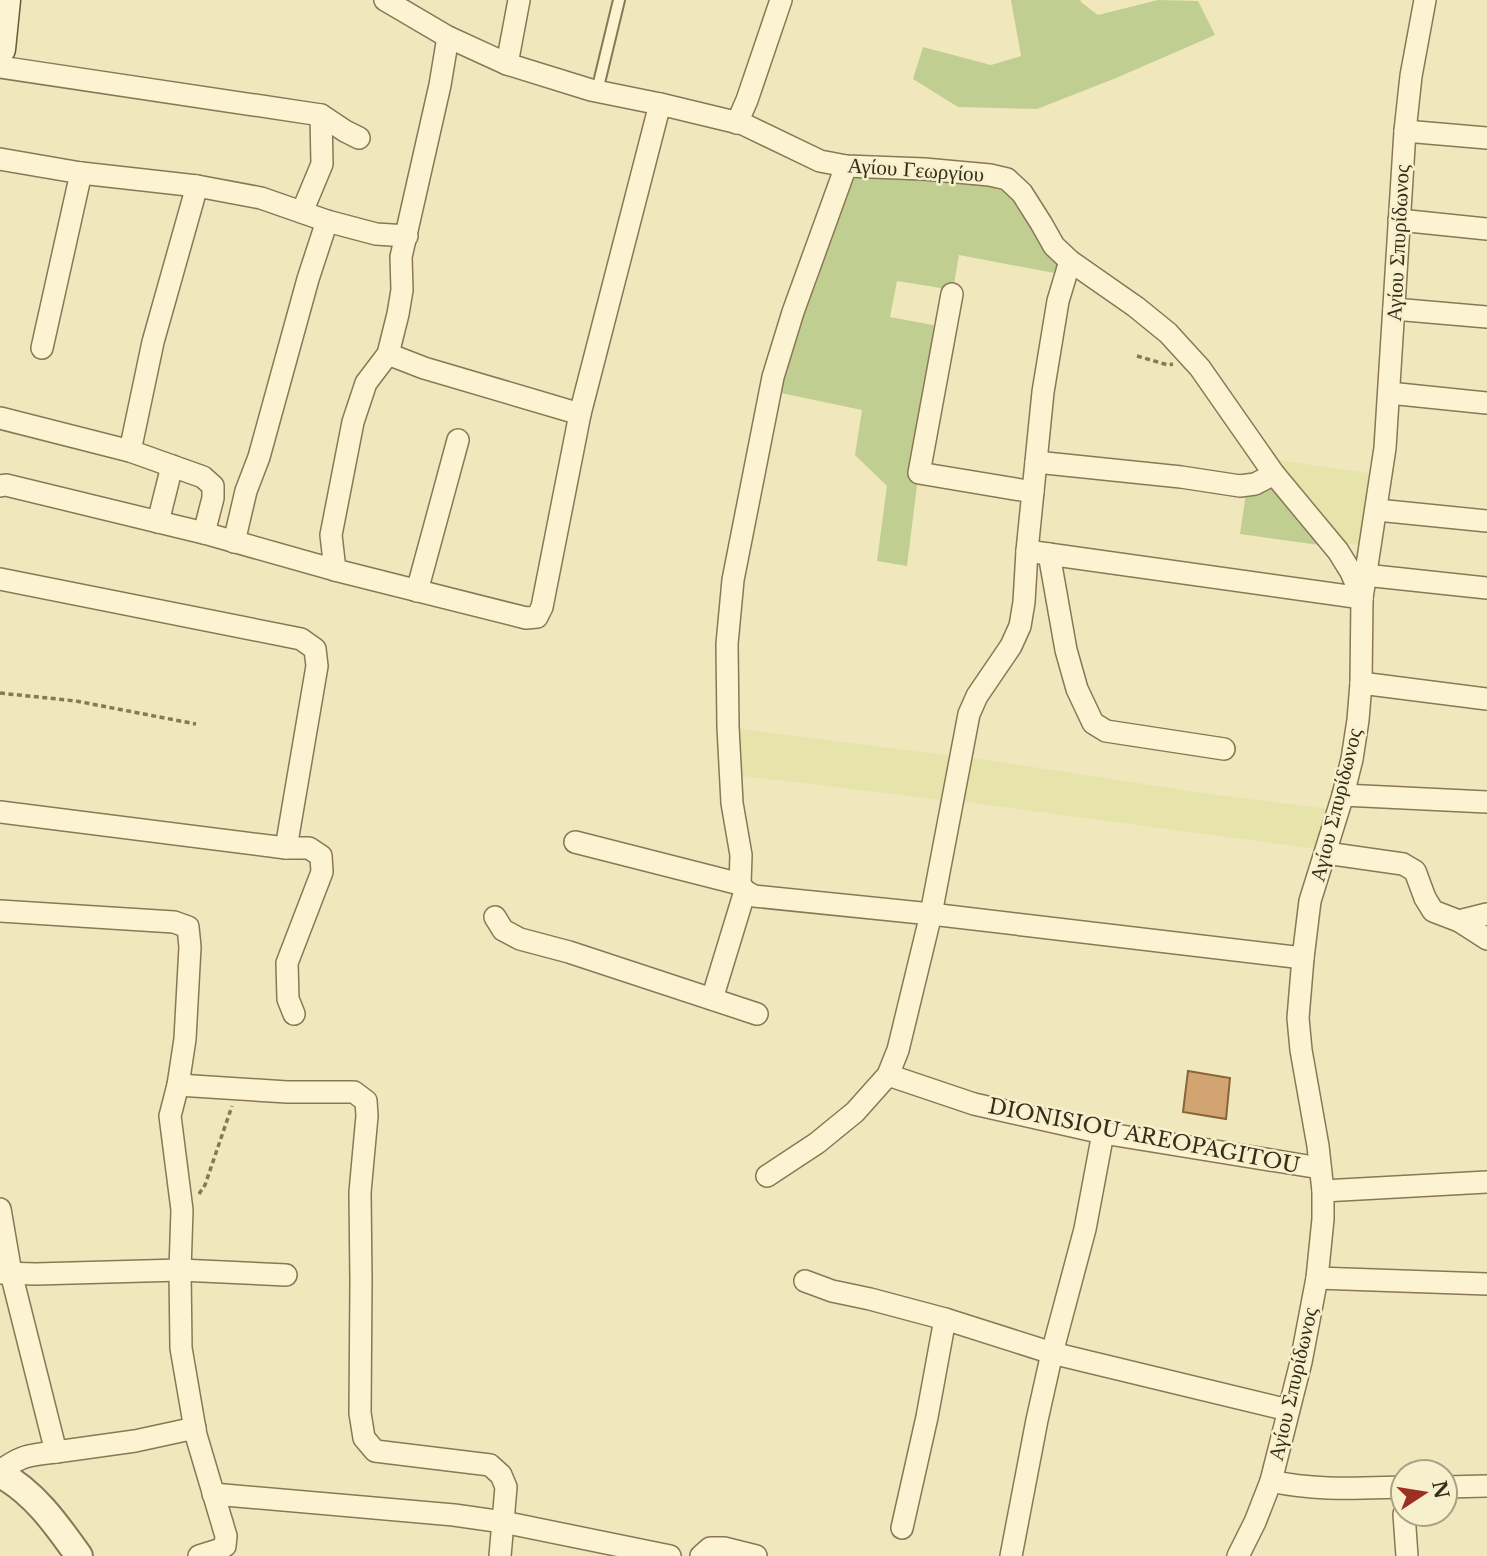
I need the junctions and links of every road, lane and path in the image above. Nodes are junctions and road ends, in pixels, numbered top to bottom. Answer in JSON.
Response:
{"nodes":[{"id":1,"x":5,"y":0,"type":"edge"},
{"id":2,"x":385,"y":0,"type":"edge"},
{"id":3,"x":519,"y":0,"type":"edge"},
{"id":4,"x":619,"y":0,"type":"edge"},
{"id":5,"x":781,"y":0,"type":"edge"},
{"id":6,"x":1425,"y":0,"type":"edge"},
{"id":7,"x":448,"y":37,"type":"junction"},
{"id":8,"x":0,"y":50,"type":"edge"},
{"id":9,"x":507,"y":64,"type":"junction"},
{"id":10,"x":0,"y":67,"type":"edge"},
{"id":11,"x":597,"y":91,"type":"junction"},
{"id":12,"x":660,"y":104,"type":"junction"},
{"id":13,"x":321,"y":115,"type":"junction"},
{"id":14,"x":737,"y":123,"type":"junction"},
{"id":15,"x":1405,"y":131,"type":"junction"},
{"id":16,"x":359,"y":138,"type":"dead end"},
{"id":17,"x":1487,"y":138,"type":"edge"},
{"id":18,"x":0,"y":159,"type":"edge"},
{"id":19,"x":846,"y":166,"type":"junction"},
{"id":20,"x":81,"y":173,"type":"junction"},
{"id":21,"x":197,"y":186,"type":"junction"},
{"id":22,"x":302,"y":212,"type":"junction"},
{"id":23,"x":327,"y":220,"type":"junction"},
{"id":24,"x":1399,"y":220,"type":"junction"},
{"id":25,"x":1487,"y":229,"type":"edge"},
{"id":26,"x":407,"y":236,"type":"junction"},
{"id":27,"x":1070,"y":261,"type":"junction"},
{"id":28,"x":952,"y":294,"type":"dead end"},
{"id":29,"x":1394,"y":309,"type":"junction"},
{"id":30,"x":1487,"y":317,"type":"edge"},
{"id":31,"x":42,"y":348,"type":"dead end"},
{"id":32,"x":388,"y":354,"type":"junction"},
{"id":33,"x":1137,"y":356,"type":"dead end"},
{"id":34,"x":1196,"y":364,"type":"junction"},
{"id":35,"x":1389,"y":393,"type":"junction"},
{"id":36,"x":1487,"y":403,"type":"edge"},
{"id":37,"x":580,"y":414,"type":"junction"},
{"id":38,"x":0,"y":418,"type":"edge"},
{"id":39,"x":458,"y":440,"type":"dead end"},
{"id":40,"x":130,"y":451,"type":"junction"},
{"id":41,"x":1036,"y":462,"type":"junction"},
{"id":42,"x":172,"y":466,"type":"junction"},
{"id":43,"x":1274,"y":474,"type":"junction"},
{"id":44,"x":0,"y":486,"type":"edge"},
{"id":45,"x":1033,"y":492,"type":"junction"},
{"id":46,"x":1377,"y":510,"type":"junction"},
{"id":47,"x":1487,"y":521,"type":"edge"},
{"id":48,"x":158,"y":522,"type":"junction"},
{"id":49,"x":204,"y":533,"type":"junction"},
{"id":50,"x":234,"y":542,"type":"junction"},
{"id":51,"x":1027,"y":551,"type":"junction"},
{"id":52,"x":1338,"y":551,"type":"junction"},
{"id":53,"x":1049,"y":554,"type":"junction"},
{"id":54,"x":1367,"y":565,"type":"junction"},
{"id":55,"x":335,"y":570,"type":"junction"},
{"id":56,"x":0,"y":579,"type":"edge"},
{"id":57,"x":1487,"y":588,"type":"edge"},
{"id":58,"x":417,"y":591,"type":"junction"},
{"id":59,"x":1362,"y":598,"type":"junction"},
{"id":60,"x":1361,"y":683,"type":"junction"},
{"id":61,"x":0,"y":693,"type":"edge"},
{"id":62,"x":1487,"y":699,"type":"edge"},
{"id":63,"x":196,"y":724,"type":"dead end"},
{"id":64,"x":1224,"y":749,"type":"dead end"},
{"id":65,"x":1343,"y":795,"type":"junction"},
{"id":66,"x":1487,"y":802,"type":"edge"},
{"id":67,"x":0,"y":812,"type":"edge"},
{"id":68,"x":575,"y":842,"type":"dead end"},
{"id":69,"x":286,"y":848,"type":"junction"},
{"id":70,"x":1326,"y":853,"type":"junction"},
{"id":71,"x":742,"y":888,"type":"junction"},
{"id":72,"x":0,"y":911,"type":"edge"},
{"id":73,"x":931,"y":914,"type":"junction"},
{"id":74,"x":1487,"y":914,"type":"edge"},
{"id":75,"x":495,"y":916,"type":"dead end"},
{"id":76,"x":1459,"y":921,"type":"junction"},
{"id":77,"x":1487,"y":939,"type":"edge"},
{"id":78,"x":1303,"y":958,"type":"junction"},
{"id":79,"x":712,"y":999,"type":"junction"},
{"id":80,"x":293,"y":1014,"type":"dead end"},
{"id":81,"x":757,"y":1014,"type":"dead end"},
{"id":82,"x":888,"y":1075,"type":"junction"},
{"id":83,"x":178,"y":1085,"type":"junction"},
{"id":84,"x":239,"y":1088,"type":"junction"},
{"id":85,"x":1104,"y":1133,"type":"junction"},
{"id":86,"x":1320,"y":1168,"type":"junction"},
{"id":87,"x":767,"y":1176,"type":"dead end"},
{"id":88,"x":1487,"y":1182,"type":"edge"},
{"id":89,"x":1323,"y":1191,"type":"junction"},
{"id":90,"x":0,"y":1209,"type":"edge"},
{"id":91,"x":182,"y":1210,"type":"junction"},
{"id":92,"x":180,"y":1270,"type":"junction"},
{"id":93,"x":6,"y":1273,"type":"edge"},
{"id":94,"x":286,"y":1275,"type":"dead end"},
{"id":95,"x":1317,"y":1278,"type":"junction"},
{"id":96,"x":805,"y":1282,"type":"dead end"},
{"id":97,"x":1487,"y":1284,"type":"edge"},
{"id":98,"x":945,"y":1319,"type":"junction"},
{"id":99,"x":1052,"y":1353,"type":"junction"},
{"id":100,"x":1288,"y":1410,"type":"junction"},
{"id":101,"x":195,"y":1429,"type":"junction"},
{"id":102,"x":56,"y":1452,"type":"junction"},
{"id":103,"x":0,"y":1472,"type":"edge"},
{"id":104,"x":1271,"y":1481,"type":"junction"},
{"id":105,"x":1487,"y":1486,"type":"edge"},
{"id":106,"x":1389,"y":1487,"type":"edge"},
{"id":107,"x":1459,"y":1487,"type":"edge"},
{"id":108,"x":212,"y":1494,"type":"junction"},
{"id":109,"x":503,"y":1522,"type":"junction"},
{"id":110,"x":902,"y":1528,"type":"dead end"},
{"id":111,"x":1405,"y":1528,"type":"edge"},
{"id":112,"x":79,"y":1556,"type":"edge"},
{"id":113,"x":199,"y":1556,"type":"edge"},
{"id":114,"x":500,"y":1556,"type":"edge"},
{"id":115,"x":670,"y":1556,"type":"edge"},
{"id":116,"x":701,"y":1556,"type":"edge"},
{"id":117,"x":756,"y":1556,"type":"edge"},
{"id":118,"x":1011,"y":1556,"type":"edge"},
{"id":119,"x":1238,"y":1556,"type":"edge"},
{"id":120,"x":1407,"y":1556,"type":"edge"}],
"edges":[{"from":1,"to":8,"type":"main road"},
{"from":2,"to":7,"type":"street","name":"Αγίου Γεωργίου"},
{"from":3,"to":9,"type":"street"},
{"from":4,"to":11,"type":"lane"},
{"from":5,"to":14,"type":"street"},
{"from":6,"to":15,"type":"street","name":"Αγίου Σπυρίδωνος"},
{"from":7,"to":9,"type":"street","name":"Αγίου Γεωργίου"},
{"from":7,"to":26,"type":"street"},
{"from":9,"to":11,"type":"street","name":"Αγίου Γεωργίου"},
{"from":10,"to":13,"type":"street"},
{"from":11,"to":12,"type":"street","name":"Αγίου Γεωργίου"},
{"from":12,"to":14,"type":"street","name":"Αγίου Γεωργίου"},
{"from":12,"to":37,"type":"street"},
{"from":13,"to":16,"type":"street"},
{"from":13,"to":22,"type":"street"},
{"from":14,"to":19,"type":"street","name":"Αγίου Γεωργίου"},
{"from":15,"to":17,"type":"street"},
{"from":15,"to":24,"type":"street","name":"Αγίου Σπυρίδωνος"},
{"from":18,"to":20,"type":"street"},
{"from":19,"to":27,"type":"street","name":"Αγίου Γεωργίου"},
{"from":19,"to":71,"type":"street"},
{"from":20,"to":21,"type":"street"},
{"from":20,"to":31,"type":"street"},
{"from":21,"to":22,"type":"street"},
{"from":21,"to":40,"type":"street"},
{"from":22,"to":23,"type":"street"},
{"from":23,"to":26,"type":"street"},
{"from":23,"to":50,"type":"street"},
{"from":24,"to":25,"type":"street"},
{"from":24,"to":29,"type":"street","name":"Αγίου Σπυρίδωνος"},
{"from":26,"to":32,"type":"street"},
{"from":27,"to":34,"type":"street","name":"Αγίου Γεωργίου"},
{"from":27,"to":41,"type":"street"},
{"from":28,"to":45,"type":"street"},
{"from":29,"to":30,"type":"street"},
{"from":29,"to":35,"type":"street","name":"Αγίου Σπυρίδωνος"},
{"from":32,"to":37,"type":"street"},
{"from":32,"to":55,"type":"street"},
{"from":33,"to":34,"type":"path"},
{"from":34,"to":43,"type":"street","name":"Αγίου Γεωργίου"},
{"from":35,"to":36,"type":"street"},
{"from":35,"to":46,"type":"street","name":"Αγίου Σπυρίδωνος"},
{"from":37,"to":58,"type":"street"},
{"from":38,"to":40,"type":"street"},
{"from":39,"to":58,"type":"street"},
{"from":40,"to":42,"type":"street"},
{"from":41,"to":43,"type":"street"},
{"from":41,"to":45,"type":"street"},
{"from":42,"to":48,"type":"street"},
{"from":42,"to":49,"type":"street"},
{"from":43,"to":52,"type":"street","name":"Αγίου Γεωργίου"},
{"from":44,"to":48,"type":"street"},
{"from":45,"to":51,"type":"street"},
{"from":46,"to":47,"type":"street"},
{"from":46,"to":54,"type":"street","name":"Αγίου Σπυρίδωνος"},
{"from":48,"to":49,"type":"street"},
{"from":49,"to":50,"type":"street"},
{"from":50,"to":55,"type":"street"},
{"from":51,"to":53,"type":"street"},
{"from":51,"to":73,"type":"street"},
{"from":52,"to":54,"type":"street"},
{"from":52,"to":59,"type":"street","name":"Αγίου Γεωργίου"},
{"from":53,"to":59,"type":"street"},
{"from":53,"to":64,"type":"street"},
{"from":54,"to":57,"type":"street"},
{"from":54,"to":59,"type":"street","name":"Αγίου Σπυρίδωνος"},
{"from":55,"to":58,"type":"street"},
{"from":56,"to":69,"type":"street"},
{"from":59,"to":60,"type":"street","name":"Αγίου Σπυρίδωνος"},
{"from":60,"to":62,"type":"street"},
{"from":60,"to":65,"type":"street","name":"Αγίου Σπυρίδωνος"},
{"from":61,"to":63,"type":"path"},
{"from":65,"to":66,"type":"street"},
{"from":65,"to":70,"type":"street","name":"Αγίου Σπυρίδωνος"},
{"from":67,"to":69,"type":"street"},
{"from":68,"to":71,"type":"street"},
{"from":69,"to":80,"type":"street"},
{"from":70,"to":76,"type":"street"},
{"from":70,"to":78,"type":"street","name":"Αγίου Σπυρίδωνος"},
{"from":71,"to":73,"type":"street"},
{"from":71,"to":79,"type":"street"},
{"from":72,"to":83,"type":"street"},
{"from":73,"to":78,"type":"street"},
{"from":73,"to":82,"type":"street"},
{"from":74,"to":76,"type":"street"},
{"from":75,"to":79,"type":"street"},
{"from":76,"to":77,"type":"street"},
{"from":78,"to":86,"type":"street","name":"Αγίου Σπυρίδωνος"},
{"from":79,"to":81,"type":"street"},
{"from":82,"to":85,"type":"street","name":"DIONISIOU AREOPAGITOU"},
{"from":82,"to":87,"type":"street"},
{"from":83,"to":84,"type":"street"},
{"from":83,"to":91,"type":"street"},
{"from":84,"to":91,"type":"path"},
{"from":84,"to":109,"type":"street"},
{"from":85,"to":86,"type":"street","name":"DIONISIOU AREOPAGITOU"},
{"from":85,"to":99,"type":"street"},
{"from":86,"to":89,"type":"street","name":"Αγίου Σπυρίδωνος"},
{"from":88,"to":89,"type":"street"},
{"from":89,"to":95,"type":"street","name":"Αγίου Σπυρίδωνος"},
{"from":90,"to":93,"type":"street"},
{"from":91,"to":92,"type":"street"},
{"from":92,"to":93,"type":"street"},
{"from":92,"to":94,"type":"street"},
{"from":92,"to":101,"type":"street"},
{"from":93,"to":102,"type":"street"},
{"from":95,"to":97,"type":"street"},
{"from":95,"to":100,"type":"street","name":"Αγίου Σπυρίδωνος"},
{"from":96,"to":98,"type":"street"},
{"from":98,"to":99,"type":"street"},
{"from":98,"to":110,"type":"street"},
{"from":99,"to":100,"type":"street"},
{"from":99,"to":118,"type":"street"},
{"from":100,"to":104,"type":"street","name":"Αγίου Σπυρίδωνος"},
{"from":101,"to":102,"type":"street"},
{"from":101,"to":108,"type":"street"},
{"from":102,"to":103,"type":"street"},
{"from":103,"to":112,"type":"street"},
{"from":104,"to":106,"type":"street"},
{"from":104,"to":119,"type":"street","name":"Αγίου Σπυρίδωνος"},
{"from":105,"to":107,"type":"street"},
{"from":108,"to":109,"type":"street"},
{"from":108,"to":113,"type":"street"},
{"from":109,"to":114,"type":"street"},
{"from":109,"to":115,"type":"street"},
{"from":111,"to":120,"type":"street"},
{"from":116,"to":117,"type":"street"}]}
